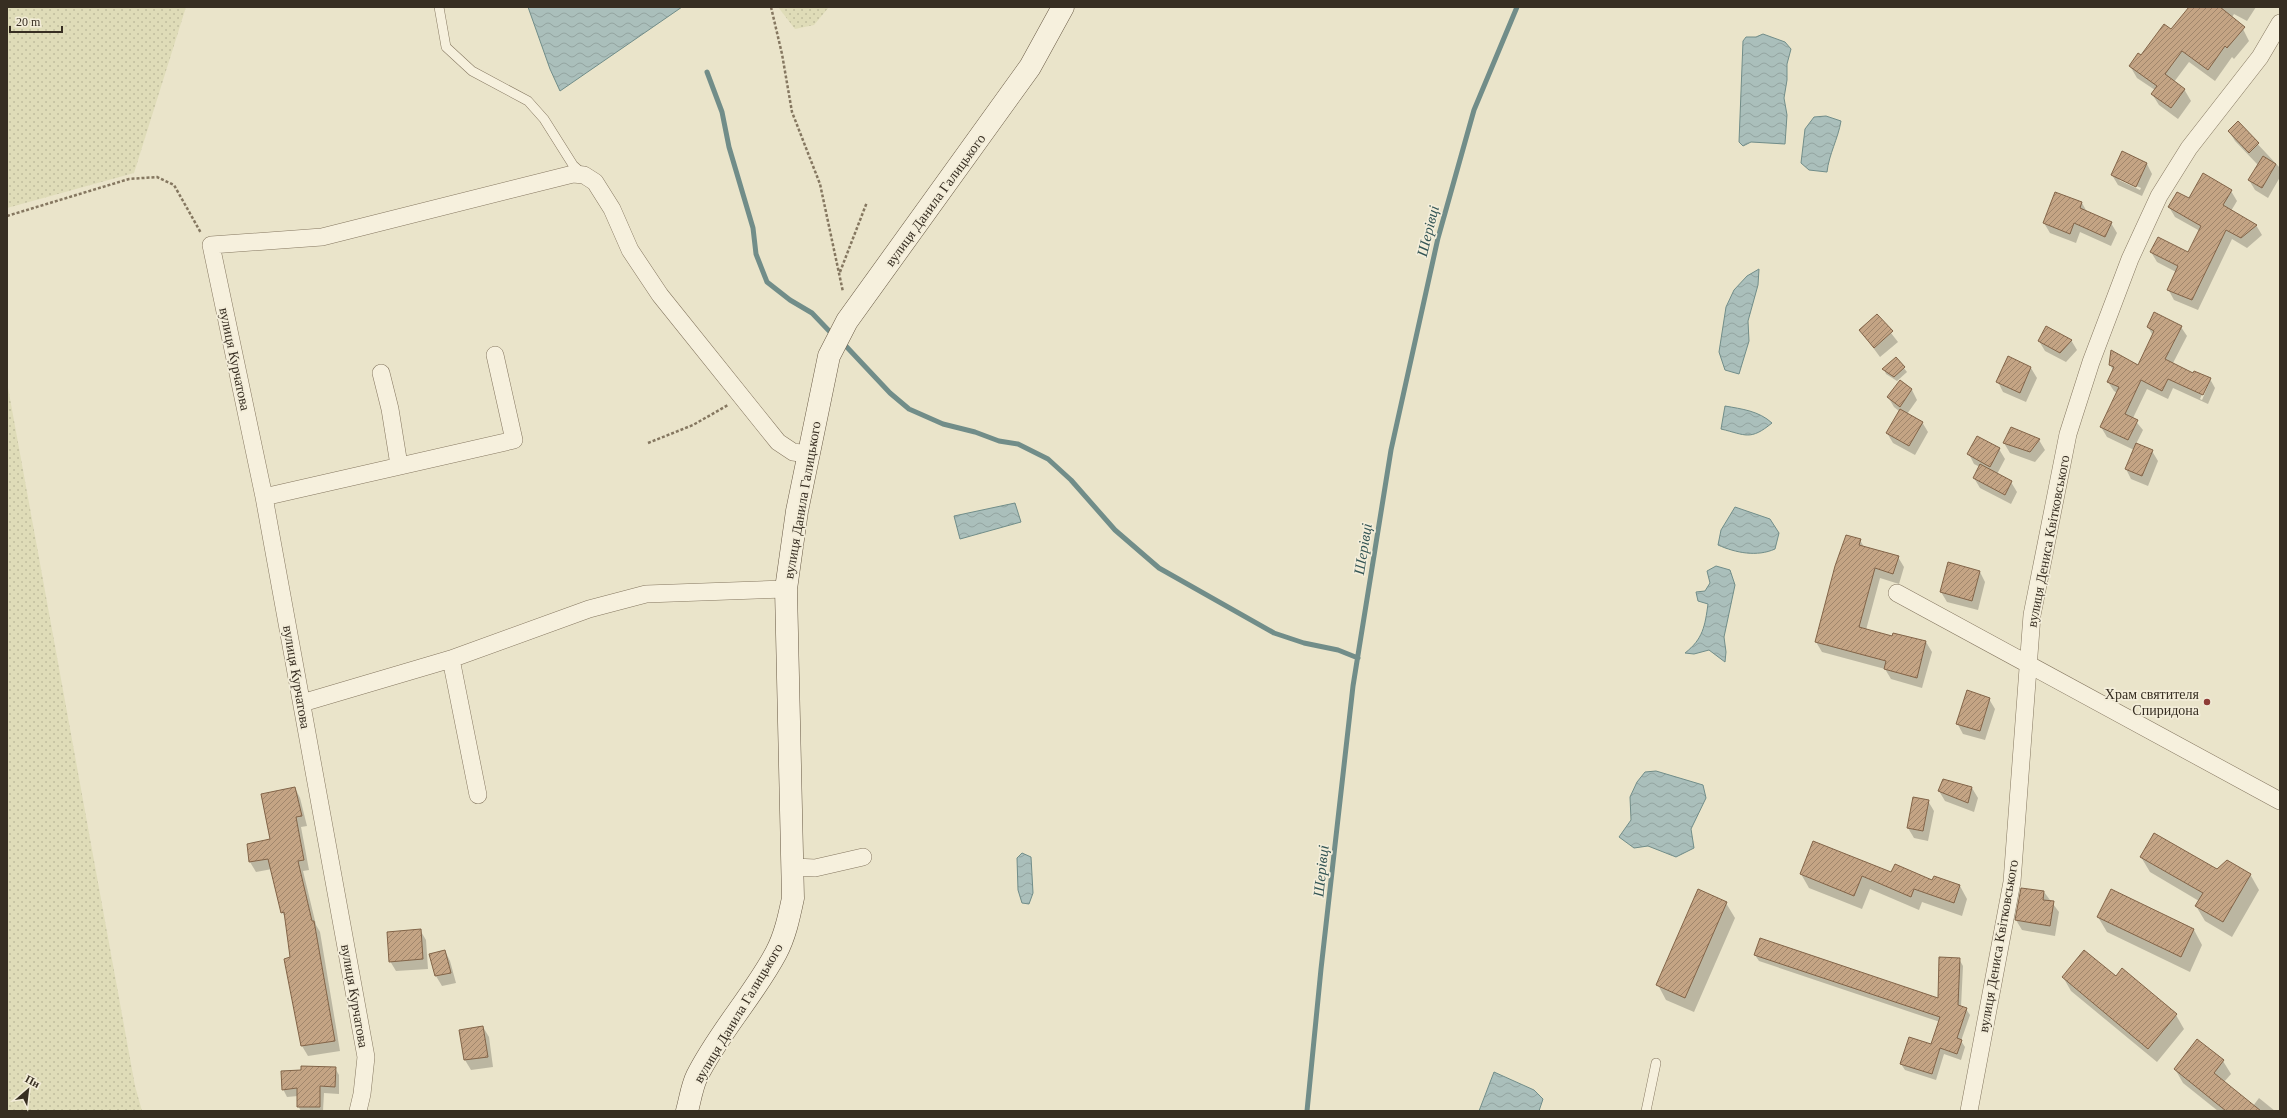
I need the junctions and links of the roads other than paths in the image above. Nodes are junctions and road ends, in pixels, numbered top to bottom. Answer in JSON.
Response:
{"nodes":[{"id":1,"x":439,"y":7,"type":"edge"},
{"id":2,"x":1063,"y":7,"type":"edge"},
{"id":3,"x":2280,"y":23,"type":"edge"},
{"id":4,"x":584,"y":175,"type":"junction"},
{"id":5,"x":495,"y":355,"type":"dead end"},
{"id":6,"x":380,"y":373,"type":"dead end"},
{"id":7,"x":808,"y":454,"type":"junction"},
{"id":8,"x":399,"y":465,"type":"junction"},
{"id":9,"x":264,"y":497,"type":"junction"},
{"id":10,"x":786,"y":589,"type":"junction"},
{"id":11,"x":1898,"y":592,"type":"dead end"},
{"id":12,"x":451,"y":659,"type":"junction"},
{"id":13,"x":2027,"y":662,"type":"junction"},
{"id":14,"x":302,"y":703,"type":"junction"},
{"id":15,"x":478,"y":796,"type":"dead end"},
{"id":16,"x":2280,"y":801,"type":"edge"},
{"id":17,"x":862,"y":858,"type":"dead end"},
{"id":18,"x":794,"y":867,"type":"junction"},
{"id":19,"x":1656,"y":1063,"type":"dead end"},
{"id":20,"x":358,"y":1111,"type":"edge"},
{"id":21,"x":687,"y":1111,"type":"edge"},
{"id":22,"x":1646,"y":1111,"type":"edge"},
{"id":23,"x":1969,"y":1111,"type":"edge"}],
"edges":[{"from":1,"to":4,"type":"lane"},
{"from":2,"to":7,"type":"street","name":"вулиця Данила Галицького"},
{"from":3,"to":13,"type":"street","name":"вулиця Дениса Квітковського"},
{"from":4,"to":7,"type":"street"},
{"from":4,"to":9,"type":"street","name":"вулиця Курчатова"},
{"from":5,"to":8,"type":"street"},
{"from":6,"to":8,"type":"street"},
{"from":7,"to":10,"type":"street","name":"вулиця Данила Галицького"},
{"from":8,"to":9,"type":"street"},
{"from":9,"to":14,"type":"street","name":"вулиця Курчатова"},
{"from":10,"to":12,"type":"street"},
{"from":10,"to":18,"type":"street","name":"вулиця Данила Галицького"},
{"from":11,"to":13,"type":"street"},
{"from":12,"to":14,"type":"street"},
{"from":12,"to":15,"type":"street"},
{"from":13,"to":16,"type":"street"},
{"from":13,"to":23,"type":"street","name":"вулиця Дениса Квітковського"},
{"from":14,"to":20,"type":"street","name":"вулиця Курчатова"},
{"from":17,"to":18,"type":"street"},
{"from":18,"to":21,"type":"street","name":"вулиця Данила Галицького"},
{"from":19,"to":22,"type":"lane"}]}
